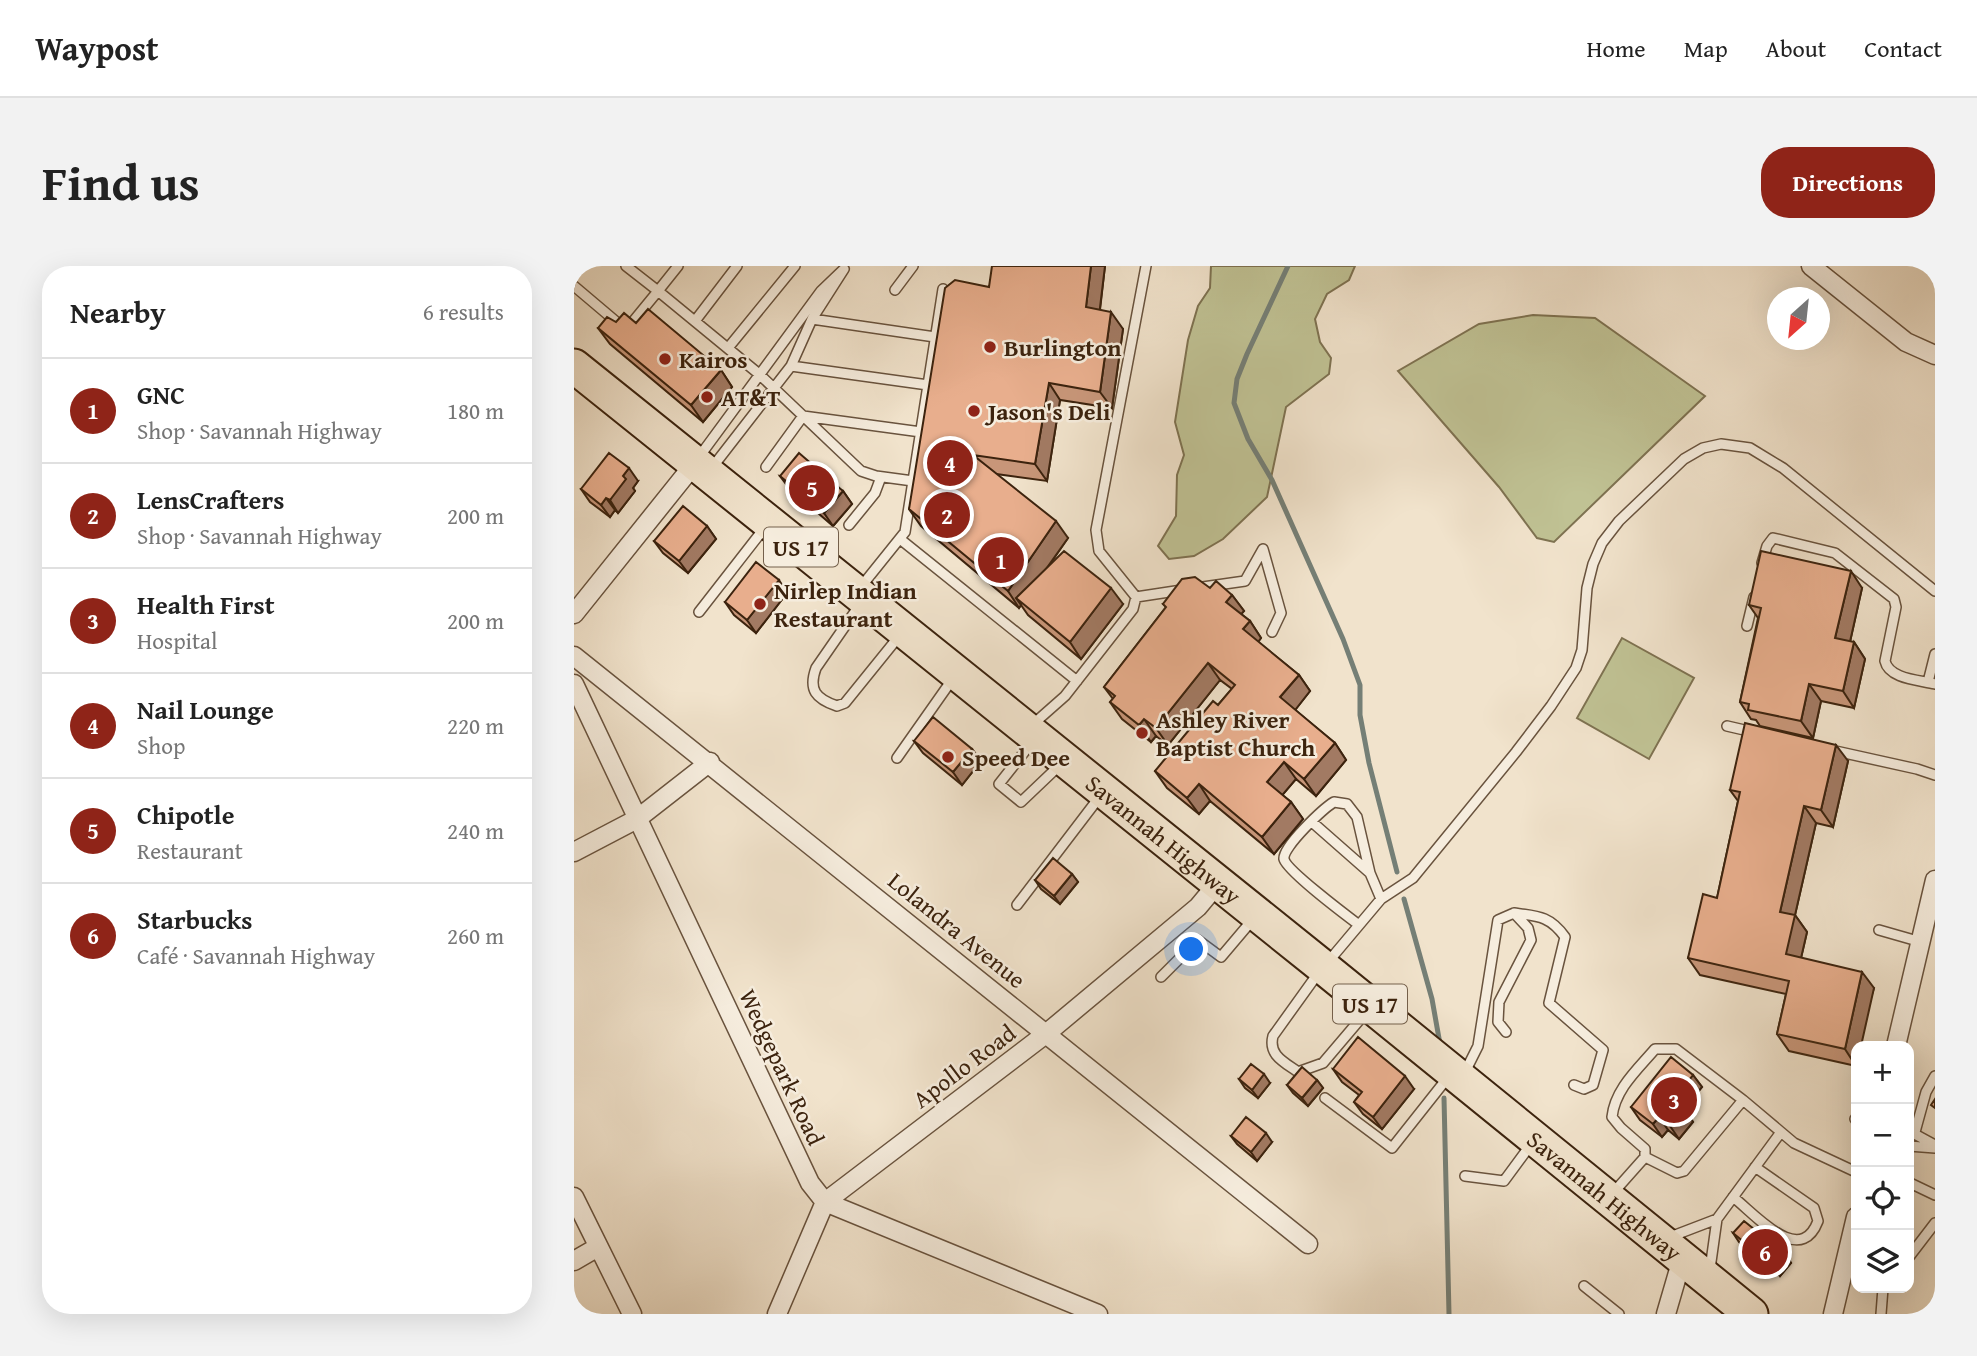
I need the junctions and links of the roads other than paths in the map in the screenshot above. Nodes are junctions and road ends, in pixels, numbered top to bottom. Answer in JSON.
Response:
{"nodes":[{"id":1,"x":626,"y":266,"type":"edge"},
{"id":2,"x":678,"y":266,"type":"edge"},
{"id":3,"x":737,"y":266,"type":"edge"},
{"id":4,"x":794,"y":266,"type":"edge"},
{"id":5,"x":914,"y":266,"type":"edge"},
{"id":6,"x":1146,"y":266,"type":"edge"},
{"id":7,"x":1811,"y":266,"type":"edge"},
{"id":8,"x":1833,"y":273,"type":"edge"},
{"id":9,"x":574,"y":286,"type":"edge"},
{"id":10,"x":943,"y":289,"type":"edge"},
{"id":11,"x":895,"y":290,"type":"dead end"},
{"id":12,"x":658,"y":291,"type":"junction"},
{"id":13,"x":812,"y":319,"type":"junction"},
{"id":14,"x":695,"y":321,"type":"junction"},
{"id":15,"x":935,"y":337,"type":"junction"},
{"id":16,"x":728,"y":348,"type":"junction"},
{"id":17,"x":1935,"y":355,"type":"edge"},
{"id":18,"x":791,"y":366,"type":"junction"},
{"id":19,"x":579,"y":373,"type":"edge"},
{"id":20,"x":759,"y":374,"type":"junction"},
{"id":21,"x":928,"y":385,"type":"junction"},
{"id":22,"x":774,"y":388,"type":"junction"},
{"id":23,"x":803,"y":416,"type":"junction"},
{"id":24,"x":920,"y":432,"type":"junction"},
{"id":25,"x":766,"y":467,"type":"dead end"},
{"id":26,"x":701,"y":468,"type":"junction"},
{"id":27,"x":881,"y":477,"type":"junction"},
{"id":28,"x":913,"y":481,"type":"junction"},
{"id":29,"x":769,"y":522,"type":"junction"},
{"id":30,"x":849,"y":525,"type":"dead end"},
{"id":31,"x":900,"y":539,"type":"junction"},
{"id":32,"x":1760,"y":572,"type":"edge"},
{"id":33,"x":1757,"y":586,"type":"edge"},
{"id":34,"x":1935,"y":591,"type":"edge"},
{"id":35,"x":861,"y":595,"type":"junction"},
{"id":36,"x":1136,"y":597,"type":"junction"},
{"id":37,"x":699,"y":612,"type":"dead end"},
{"id":38,"x":574,"y":614,"type":"edge"},
{"id":39,"x":1747,"y":626,"type":"dead end"},
{"id":40,"x":904,"y":631,"type":"junction"},
{"id":41,"x":1272,"y":632,"type":"dead end"},
{"id":42,"x":1935,"y":654,"type":"edge"},
{"id":43,"x":574,"y":656,"type":"edge"},
{"id":44,"x":957,"y":673,"type":"junction"},
{"id":45,"x":1077,"y":681,"type":"junction"},
{"id":46,"x":1932,"y":683,"type":"edge"},
{"id":47,"x":574,"y":684,"type":"edge"},
{"id":48,"x":1727,"y":726,"type":"dead end"},
{"id":49,"x":1032,"y":733,"type":"junction"},
{"id":50,"x":1767,"y":735,"type":"edge"},
{"id":51,"x":1820,"y":747,"type":"edge"},
{"id":52,"x":897,"y":758,"type":"dead end"},
{"id":53,"x":1066,"y":760,"type":"junction"},
{"id":54,"x":710,"y":762,"type":"junction"},
{"id":55,"x":1935,"y":775,"type":"edge"},
{"id":56,"x":1104,"y":791,"type":"junction"},
{"id":57,"x":637,"y":819,"type":"junction"},
{"id":58,"x":1312,"y":822,"type":"junction"},
{"id":59,"x":574,"y":852,"type":"edge"},
{"id":60,"x":1370,"y":873,"type":"junction"},
{"id":61,"x":1935,"y":880,"type":"edge"},
{"id":62,"x":1218,"y":883,"type":"junction"},
{"id":63,"x":1381,"y":899,"type":"junction"},
{"id":64,"x":1017,"y":905,"type":"dead end"},
{"id":65,"x":1514,"y":913,"type":"junction"},
{"id":66,"x":1257,"y":914,"type":"junction"},
{"id":67,"x":1930,"y":922,"type":"edge"},
{"id":68,"x":1359,"y":925,"type":"junction"},
{"id":69,"x":1879,"y":930,"type":"dead end"},
{"id":70,"x":1921,"y":942,"type":"junction"},
{"id":71,"x":1323,"y":967,"type":"junction"},
{"id":72,"x":1161,"y":978,"type":"dead end"},
{"id":73,"x":1372,"y":1006,"type":"junction"},
{"id":74,"x":1506,"y":1032,"type":"dead end"},
{"id":75,"x":1048,"y":1033,"type":"junction"},
{"id":76,"x":1897,"y":1041,"type":"edge"},
{"id":77,"x":1457,"y":1075,"type":"junction"},
{"id":78,"x":1935,"y":1076,"type":"edge"},
{"id":79,"x":1574,"y":1085,"type":"dead end"},
{"id":80,"x":1325,"y":1098,"type":"dead end"},
{"id":81,"x":1743,"y":1100,"type":"junction"},
{"id":82,"x":1914,"y":1126,"type":"edge"},
{"id":83,"x":1781,"y":1132,"type":"junction"},
{"id":84,"x":1914,"y":1133,"type":"edge"},
{"id":85,"x":1535,"y":1139,"type":"junction"},
{"id":86,"x":1914,"y":1146,"type":"edge"},
{"id":87,"x":1935,"y":1146,"type":"edge"},
{"id":88,"x":1645,"y":1157,"type":"junction"},
{"id":89,"x":1755,"y":1167,"type":"junction"},
{"id":90,"x":1851,"y":1170,"type":"edge"},
{"id":91,"x":1465,"y":1176,"type":"dead end"},
{"id":92,"x":1914,"y":1185,"type":"edge"},
{"id":93,"x":1935,"y":1195,"type":"edge"},
{"id":94,"x":1733,"y":1196,"type":"junction"},
{"id":95,"x":574,"y":1197,"type":"edge"},
{"id":96,"x":1608,"y":1198,"type":"junction"},
{"id":97,"x":825,"y":1202,"type":"junction"},
{"id":98,"x":1717,"y":1219,"type":"junction"},
{"id":99,"x":579,"y":1222,"type":"edge"},
{"id":100,"x":1935,"y":1223,"type":"edge"},
{"id":101,"x":1853,"y":1230,"type":"edge"},
{"id":102,"x":1308,"y":1244,"type":"dead end"},
{"id":103,"x":598,"y":1247,"type":"junction"},
{"id":104,"x":1671,"y":1249,"type":"junction"},
{"id":105,"x":1914,"y":1250,"type":"edge"},
{"id":106,"x":574,"y":1261,"type":"edge"},
{"id":107,"x":1710,"y":1282,"type":"junction"},
{"id":108,"x":1584,"y":1286,"type":"dead end"},
{"id":109,"x":1884,"y":1293,"type":"edge"},
{"id":110,"x":632,"y":1314,"type":"edge"},
{"id":111,"x":778,"y":1314,"type":"edge"},
{"id":112,"x":1098,"y":1314,"type":"edge"},
{"id":113,"x":1619,"y":1314,"type":"edge"},
{"id":114,"x":1666,"y":1314,"type":"edge"},
{"id":115,"x":1751,"y":1314,"type":"edge"},
{"id":116,"x":1833,"y":1314,"type":"edge"},
{"id":117,"x":1881,"y":1314,"type":"edge"}],
"edges":[{"from":1,"to":12,"type":"lane"},
{"from":2,"to":12,"type":"lane"},
{"from":3,"to":14,"type":"lane"},
{"from":4,"to":16,"type":"lane"},
{"from":5,"to":11,"type":"lane"},
{"from":6,"to":36,"type":"lane"},
{"from":7,"to":8,"type":"street"},
{"from":8,"to":17,"type":"street"},
{"from":9,"to":12,"type":"lane"},
{"from":10,"to":15,"type":"lane"},
{"from":12,"to":14,"type":"lane"},
{"from":13,"to":15,"type":"lane"},
{"from":13,"to":18,"type":"lane"},
{"from":13,"to":20,"type":"lane"},
{"from":14,"to":16,"type":"lane"},
{"from":15,"to":21,"type":"lane"},
{"from":16,"to":20,"type":"lane"},
{"from":18,"to":21,"type":"lane"},
{"from":18,"to":22,"type":"lane"},
{"from":19,"to":26,"type":"highway","name":"Savannah Highway","number":"US 17"},
{"from":20,"to":22,"type":"lane"},
{"from":20,"to":26,"type":"lane"},
{"from":21,"to":24,"type":"lane"},
{"from":22,"to":23,"type":"lane"},
{"from":22,"to":26,"type":"lane"},
{"from":23,"to":24,"type":"lane"},
{"from":23,"to":25,"type":"lane"},
{"from":23,"to":27,"type":"lane"},
{"from":24,"to":28,"type":"lane"},
{"from":26,"to":29,"type":"highway","name":"Savannah Highway","number":"US 17"},
{"from":26,"to":38,"type":"street"},
{"from":27,"to":28,"type":"lane"},
{"from":27,"to":30,"type":"lane"},
{"from":28,"to":31,"type":"lane"},
{"from":29,"to":35,"type":"highway","name":"Savannah Highway","number":"US 17"},
{"from":29,"to":37,"type":"lane"},
{"from":31,"to":35,"type":"lane"},
{"from":31,"to":45,"type":"lane"},
{"from":32,"to":46,"type":"lane"},
{"from":33,"to":39,"type":"lane"},
{"from":34,"to":63,"type":"lane"},
{"from":35,"to":40,"type":"highway","name":"Savannah Highway","number":"US 17"},
{"from":35,"to":40,"type":"lane"},
{"from":36,"to":41,"type":"lane"},
{"from":36,"to":45,"type":"lane"},
{"from":40,"to":44,"type":"highway","name":"Savannah Highway","number":"US 17"},
{"from":42,"to":46,"type":"lane"},
{"from":43,"to":54,"type":"street","name":"Lolandra Avenue"},
{"from":44,"to":49,"type":"highway","name":"Savannah Highway","number":"US 17"},
{"from":44,"to":52,"type":"lane"},
{"from":45,"to":49,"type":"lane"},
{"from":47,"to":57,"type":"street","name":"Wedgepark Road"},
{"from":48,"to":50,"type":"lane"},
{"from":49,"to":53,"type":"highway","name":"Savannah Highway","number":"US 17"},
{"from":49,"to":53,"type":"lane"},
{"from":51,"to":55,"type":"lane"},
{"from":53,"to":56,"type":"highway","name":"Savannah Highway","number":"US 17"},
{"from":54,"to":57,"type":"street"},
{"from":54,"to":75,"type":"street","name":"Lolandra Avenue"},
{"from":56,"to":62,"type":"highway","name":"Savannah Highway","number":"US 17"},
{"from":56,"to":64,"type":"lane"},
{"from":57,"to":59,"type":"street"},
{"from":57,"to":97,"type":"street","name":"Wedgepark Road"},
{"from":58,"to":60,"type":"lane"},
{"from":58,"to":60,"type":"lane"},
{"from":58,"to":68,"type":"lane"},
{"from":60,"to":63,"type":"lane"},
{"from":61,"to":67,"type":"street"},
{"from":62,"to":66,"type":"highway","name":"Savannah Highway","number":"US 17"},
{"from":62,"to":75,"type":"street","name":"Apollo Road"},
{"from":63,"to":68,"type":"lane"},
{"from":65,"to":74,"type":"lane"},
{"from":65,"to":77,"type":"lane"},
{"from":65,"to":79,"type":"lane"},
{"from":66,"to":71,"type":"highway","name":"Savannah Highway","number":"US 17"},
{"from":66,"to":72,"type":"lane"},
{"from":67,"to":70,"type":"street"},
{"from":68,"to":71,"type":"lane"},
{"from":69,"to":70,"type":"lane"},
{"from":70,"to":76,"type":"street"},
{"from":71,"to":73,"type":"highway","name":"Savannah Highway","number":"US 17"},
{"from":71,"to":73,"type":"lane"},
{"from":73,"to":77,"type":"highway","name":"Savannah Highway","number":"US 17"},
{"from":75,"to":97,"type":"street","name":"Apollo Road"},
{"from":75,"to":102,"type":"street","name":"Lolandra Avenue"},
{"from":77,"to":80,"type":"lane"},
{"from":77,"to":85,"type":"highway","name":"Savannah Highway","number":"US 17"},
{"from":78,"to":82,"type":"lane"},
{"from":81,"to":83,"type":"lane"},
{"from":81,"to":88,"type":"lane"},
{"from":81,"to":88,"type":"lane"},
{"from":83,"to":89,"type":"lane"},
{"from":83,"to":90,"type":"lane"},
{"from":84,"to":87,"type":"lane"},
{"from":85,"to":91,"type":"lane"},
{"from":85,"to":96,"type":"highway","name":"Savannah Highway","number":"US 17"},
{"from":86,"to":87,"type":"lane"},
{"from":88,"to":96,"type":"lane"},
{"from":89,"to":94,"type":"lane"},
{"from":89,"to":94,"type":"lane"},
{"from":92,"to":93,"type":"lane"},
{"from":94,"to":98,"type":"lane"},
{"from":95,"to":99,"type":"street"},
{"from":96,"to":104,"type":"highway","name":"Savannah Highway","number":"US 17"},
{"from":97,"to":111,"type":"street"},
{"from":97,"to":112,"type":"street"},
{"from":98,"to":104,"type":"lane"},
{"from":98,"to":107,"type":"lane"},
{"from":99,"to":103,"type":"street"},
{"from":100,"to":105,"type":"lane"},
{"from":101,"to":116,"type":"street"},
{"from":103,"to":106,"type":"street"},
{"from":103,"to":110,"type":"street"},
{"from":104,"to":107,"type":"highway","name":"Savannah Highway","number":"US 17"},
{"from":104,"to":114,"type":"street"},
{"from":107,"to":115,"type":"highway","name":"Savannah Highway","number":"US 17"},
{"from":108,"to":113,"type":"lane"},
{"from":109,"to":117,"type":"lane"}]}
